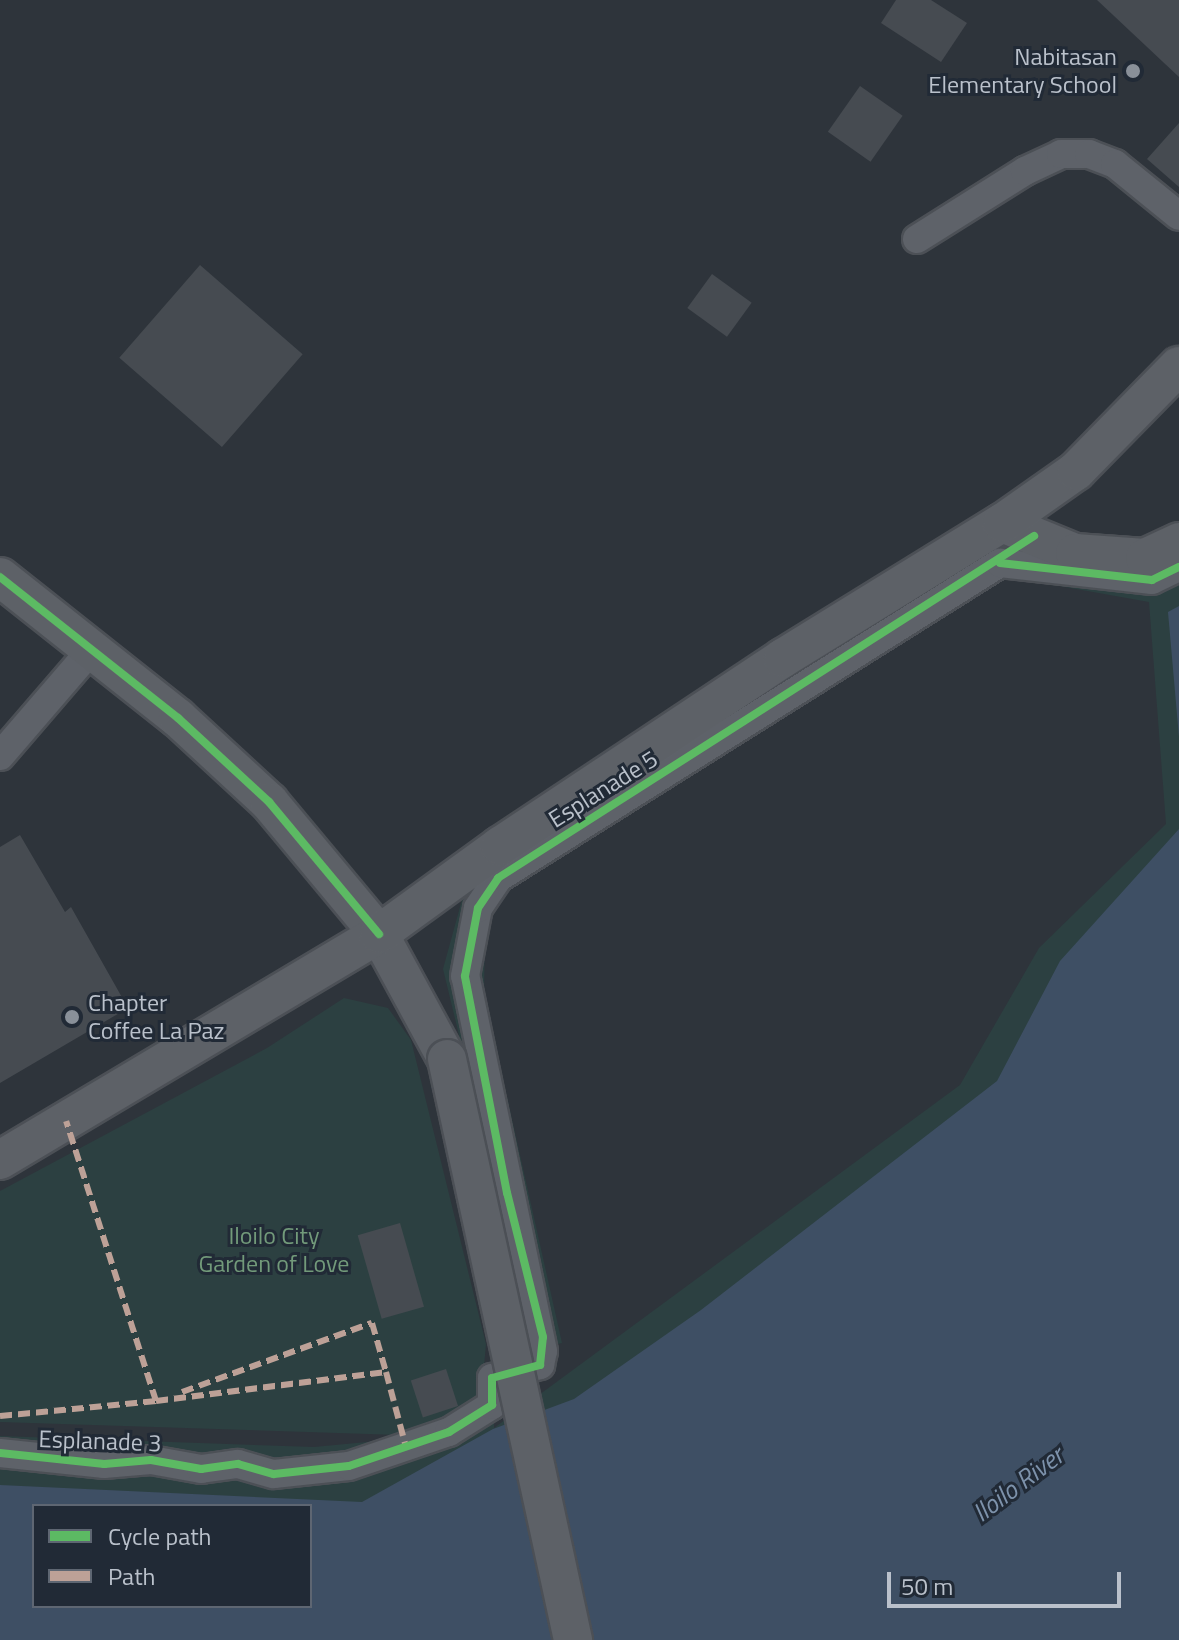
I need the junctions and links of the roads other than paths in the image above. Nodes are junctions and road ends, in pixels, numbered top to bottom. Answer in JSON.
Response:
{"nodes":[{"id":1,"x":1179,"y":216,"type":"edge"},
{"id":2,"x":917,"y":239,"type":"dead end"},
{"id":3,"x":1179,"y":366,"type":"edge"},
{"id":4,"x":1002,"y":523,"type":"junction"},
{"id":5,"x":1179,"y":542,"type":"edge"},
{"id":6,"x":1179,"y":567,"type":"edge"},
{"id":7,"x":0,"y":577,"type":"edge"},
{"id":8,"x":92,"y":649,"type":"junction"},
{"id":9,"x":0,"y":756,"type":"edge"},
{"id":10,"x":379,"y":934,"type":"junction"},
{"id":11,"x":0,"y":1160,"type":"edge"},
{"id":12,"x":492,"y":1378,"type":"joint"},
{"id":13,"x":0,"y":1453,"type":"edge"},
{"id":14,"x":573,"y":1640,"type":"edge"}],
"edges":[{"from":1,"to":2,"type":"street"},
{"from":3,"to":4,"type":"main road"},
{"from":4,"to":5,"type":"main road"},
{"from":4,"to":10,"type":"main road"},
{"from":6,"to":12,"type":"street","name":"Esplanade 5"},
{"from":7,"to":8,"type":"main road"},
{"from":8,"to":9,"type":"street"},
{"from":8,"to":10,"type":"main road"},
{"from":10,"to":11,"type":"main road"},
{"from":10,"to":14,"type":"main road","bridge":true},
{"from":12,"to":13,"type":"street","name":"Esplanade 3"}]}
